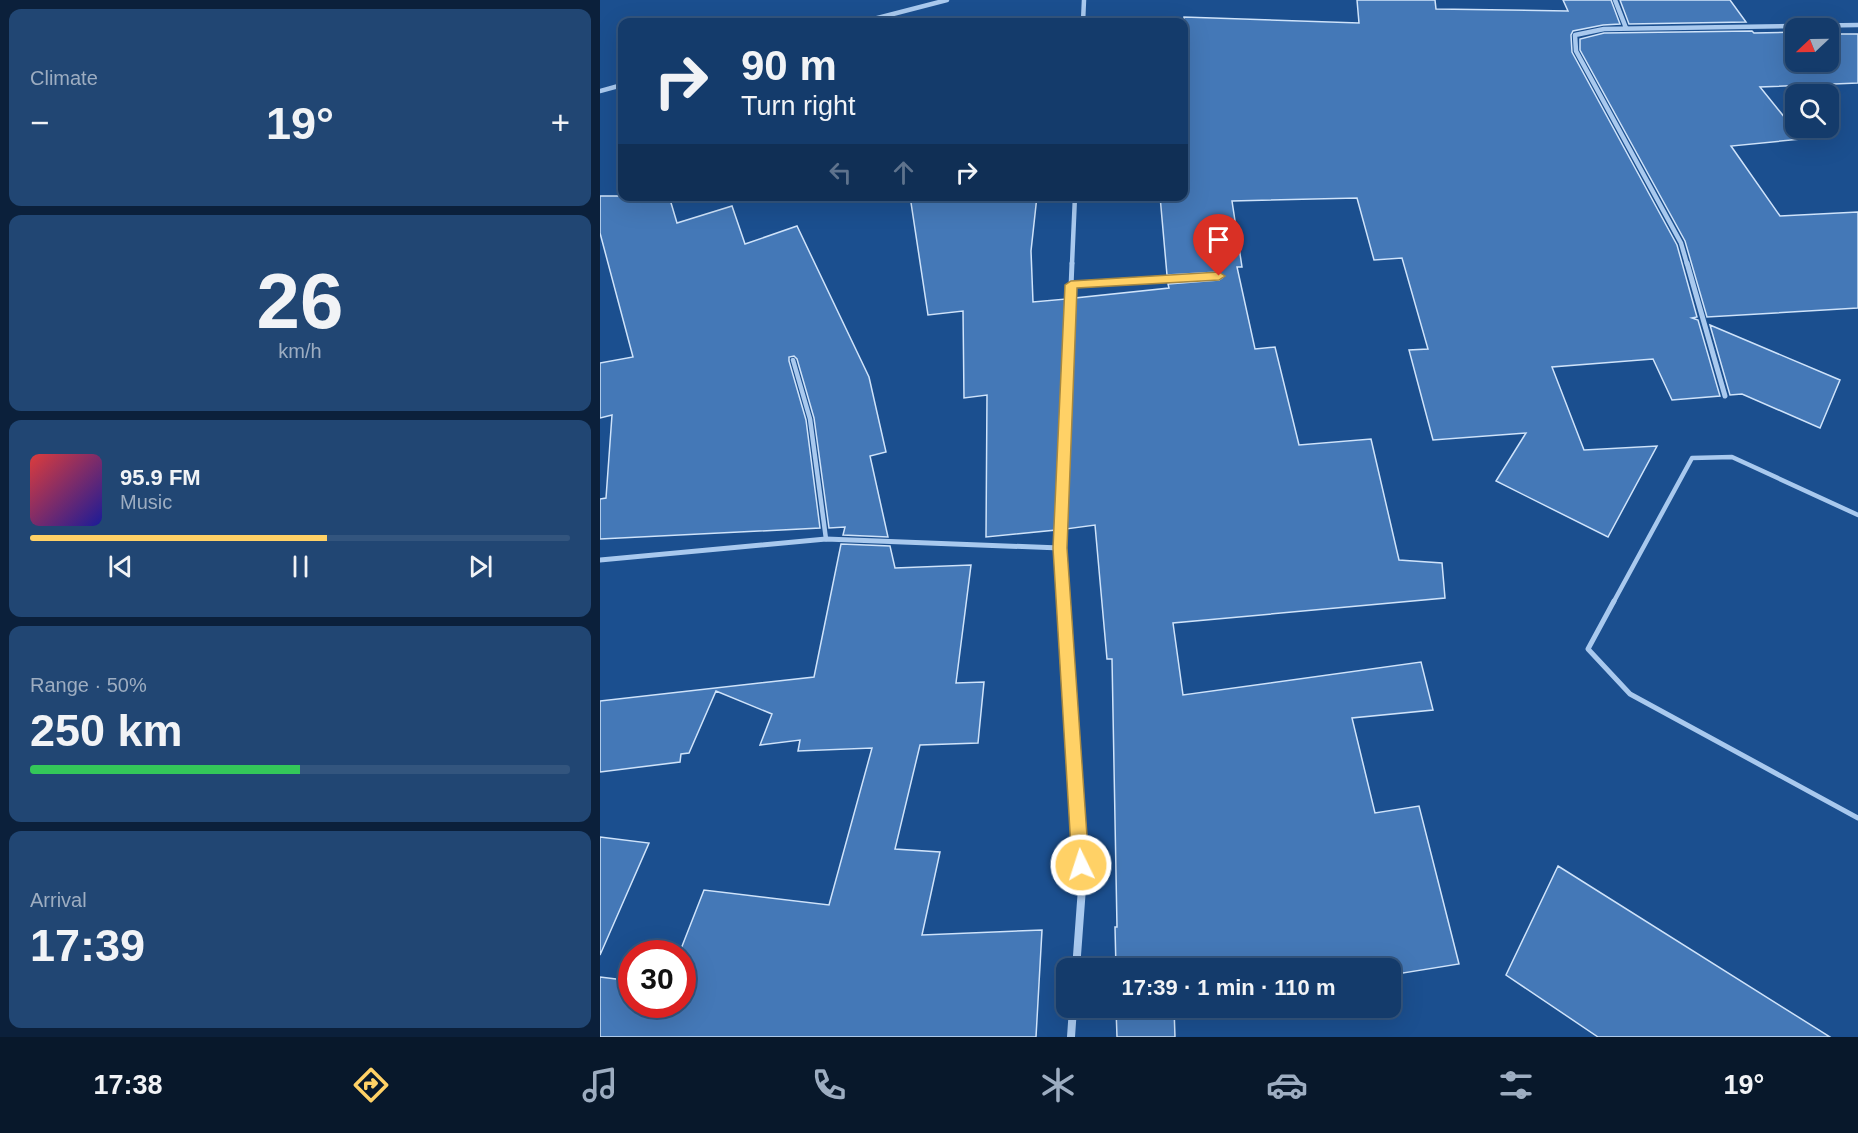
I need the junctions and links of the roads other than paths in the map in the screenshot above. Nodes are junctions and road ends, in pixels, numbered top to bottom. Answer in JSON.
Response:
{"nodes":[{"id":1,"x":947,"y":0,"type":"edge"},
{"id":2,"x":1084,"y":0,"type":"edge"},
{"id":3,"x":1616,"y":0,"type":"edge"},
{"id":4,"x":877,"y":18,"type":"edge"},
{"id":5,"x":1083,"y":18,"type":"edge"},
{"id":6,"x":1858,"y":25,"type":"edge"},
{"id":7,"x":1626,"y":28,"type":"junction"},
{"id":8,"x":618,"y":87,"type":"edge"},
{"id":9,"x":600,"y":91,"type":"edge"},
{"id":10,"x":1075,"y":201,"type":"edge"},
{"id":11,"x":1219,"y":276,"type":"dead end"},
{"id":12,"x":1071,"y":285,"type":"junction"},
{"id":13,"x":793,"y":360,"type":"dead end"},
{"id":14,"x":1725,"y":396,"type":"dead end"},
{"id":15,"x":1858,"y":515,"type":"edge"},
{"id":16,"x":826,"y":539,"type":"junction"},
{"id":17,"x":1060,"y":548,"type":"junction"},
{"id":18,"x":600,"y":560,"type":"edge"},
{"id":19,"x":1858,"y":818,"type":"edge"},
{"id":20,"x":1077,"y":958,"type":"edge"},
{"id":21,"x":1072,"y":1018,"type":"edge"},
{"id":22,"x":1071,"y":1037,"type":"edge"}],
"edges":[{"from":1,"to":4,"type":"street"},
{"from":2,"to":5,"type":"street"},
{"from":3,"to":7,"type":"street"},
{"from":6,"to":7,"type":"street"},
{"from":7,"to":14,"type":"street"},
{"from":8,"to":9,"type":"street"},
{"from":10,"to":12,"type":"street"},
{"from":11,"to":12,"type":"lane"},
{"from":12,"to":17,"type":"street"},
{"from":13,"to":16,"type":"lane"},
{"from":15,"to":19,"type":"lane"},
{"from":16,"to":17,"type":"street"},
{"from":16,"to":18,"type":"street"},
{"from":17,"to":20,"type":"street"},
{"from":21,"to":22,"type":"street"}]}
